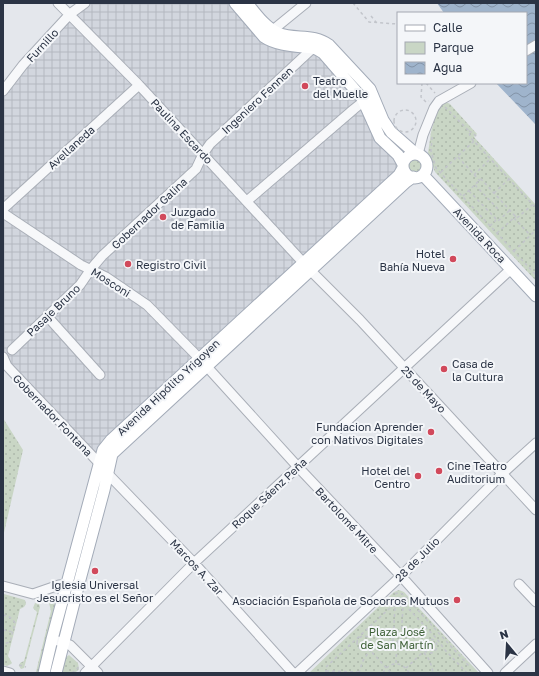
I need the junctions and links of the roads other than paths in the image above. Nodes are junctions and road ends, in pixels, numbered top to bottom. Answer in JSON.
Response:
{"nodes":[{"id":1,"x":58,"y":3,"type":"edge"},
{"id":2,"x":85,"y":3,"type":"edge"},
{"id":3,"x":235,"y":3,"type":"edge"},
{"id":4,"x":247,"y":3,"type":"edge"},
{"id":5,"x":306,"y":3,"type":"edge"},
{"id":6,"x":70,"y":14,"type":"junction"},
{"id":7,"x":273,"y":30,"type":"junction"},
{"id":8,"x":264,"y":38,"type":"junction"},
{"id":9,"x":536,"y":45,"type":"edge"},
{"id":10,"x":313,"y":48,"type":"junction"},
{"id":11,"x":527,"y":50,"type":"edge"},
{"id":12,"x":469,"y":84,"type":"edge"},
{"id":13,"x":139,"y":85,"type":"junction"},
{"id":14,"x":3,"y":91,"type":"edge"},
{"id":15,"x":364,"y":101,"type":"junction"},
{"id":16,"x":203,"y":154,"type":"junction"},
{"id":17,"x":417,"y":154,"type":"junction"},
{"id":18,"x":403,"y":166,"type":"junction"},
{"id":19,"x":418,"y":176,"type":"junction"},
{"id":20,"x":247,"y":201,"type":"junction"},
{"id":21,"x":3,"y":209,"type":"edge"},
{"id":22,"x":3,"y":213,"type":"edge"},
{"id":23,"x":307,"y":266,"type":"junction"},
{"id":24,"x":91,"y":269,"type":"junction"},
{"id":25,"x":511,"y":269,"type":"junction"},
{"id":26,"x":536,"y":296,"type":"edge"},
{"id":27,"x":47,"y":316,"type":"junction"},
{"id":28,"x":12,"y":350,"type":"dead end"},
{"id":29,"x":3,"y":357,"type":"edge"},
{"id":30,"x":203,"y":362,"type":"junction"},
{"id":31,"x":5,"y":366,"type":"edge"},
{"id":32,"x":405,"y":368,"type":"junction"},
{"id":33,"x":100,"y":375,"type":"dead end"},
{"id":34,"x":536,"y":443,"type":"edge"},
{"id":35,"x":99,"y":463,"type":"junction"},
{"id":36,"x":298,"y":466,"type":"junction"},
{"id":37,"x":503,"y":473,"type":"junction"},
{"id":38,"x":108,"y":474,"type":"junction"},
{"id":39,"x":536,"y":510,"type":"edge"},
{"id":40,"x":194,"y":563,"type":"junction"},
{"id":41,"x":400,"y":576,"type":"junction"},
{"id":42,"x":519,"y":584,"type":"dead end"},
{"id":43,"x":3,"y":586,"type":"edge"},
{"id":44,"x":73,"y":586,"type":"junction"},
{"id":45,"x":536,"y":602,"type":"edge"},
{"id":46,"x":52,"y":639,"type":"junction"},
{"id":47,"x":64,"y":642,"type":"junction"},
{"id":48,"x":536,"y":644,"type":"edge"},
{"id":49,"x":95,"y":670,"type":"edge"},
{"id":50,"x":3,"y":671,"type":"edge"},
{"id":51,"x":10,"y":673,"type":"edge"},
{"id":52,"x":44,"y":673,"type":"edge"},
{"id":53,"x":56,"y":673,"type":"edge"},
{"id":54,"x":85,"y":673,"type":"edge"},
{"id":55,"x":293,"y":673,"type":"edge"},
{"id":56,"x":297,"y":673,"type":"edge"},
{"id":57,"x":488,"y":673,"type":"edge"},
{"id":58,"x":505,"y":673,"type":"edge"}],
"edges":[{"from":1,"to":6,"type":"street","name":"Paulina Escardo"},
{"from":2,"to":6,"type":"street","name":"Furnillo"},
{"from":3,"to":8,"type":"main road"},
{"from":4,"to":7,"type":"main road"},
{"from":5,"to":7,"type":"street"},
{"from":6,"to":13,"type":"street","name":"Paulina Escardo"},
{"from":6,"to":14,"type":"street","name":"Furnillo"},
{"from":7,"to":8,"type":"street"},
{"from":7,"to":17,"type":"main road"},
{"from":8,"to":10,"type":"main road"},
{"from":9,"to":11,"type":"street"},
{"from":10,"to":15,"type":"main road","name":"Avenida Roca"},
{"from":10,"to":16,"type":"street","name":"Ingeniero Fennen"},
{"from":12,"to":17,"type":"street"},
{"from":13,"to":16,"type":"street","name":"Paulina Escardo"},
{"from":13,"to":21,"type":"street","name":"Avellaneda"},
{"from":15,"to":18,"type":"main road","name":"Avenida Roca"},
{"from":15,"to":20,"type":"street"},
{"from":16,"to":20,"type":"street","name":"Paulina Escardo"},
{"from":16,"to":24,"type":"street","name":"Gobernador Galina"},
{"from":17,"to":18,"type":"main road"},
{"from":17,"to":19,"type":"main road"},
{"from":18,"to":19,"type":"main road","name":"Avenida Roca"},
{"from":18,"to":23,"type":"main road","name":"Avenida Hipólito Yrigoyen"},
{"from":19,"to":23,"type":"main road","name":"Avenida Hipólito Yrigoyen"},
{"from":19,"to":25,"type":"main road","name":"Avenida Roca"},
{"from":20,"to":23,"type":"street","name":"Paulina Escardo"},
{"from":22,"to":24,"type":"street","name":"Mosconi"},
{"from":23,"to":30,"type":"main road","name":"Avenida Hipólito Yrigoyen"},
{"from":23,"to":32,"type":"street","name":"25 de Mayo"},
{"from":24,"to":27,"type":"street","name":"Pasaje Bruno"},
{"from":24,"to":30,"type":"street","name":"Mosconi"},
{"from":25,"to":26,"type":"main road","name":"Avenida Roca"},
{"from":25,"to":32,"type":"street","name":"Roque Sáenz Peña"},
{"from":27,"to":28,"type":"street","name":"Pasaje Bruno"},
{"from":27,"to":33,"type":"street"},
{"from":29,"to":31,"type":"street","name":"Gobernador Fontana"},
{"from":30,"to":35,"type":"main road","name":"Avenida Hipólito Yrigoyen"},
{"from":30,"to":36,"type":"street","name":"Bartolomé Mitre"},
{"from":30,"to":38,"type":"main road","name":"Avenida Hipólito Yrigoyen"},
{"from":31,"to":35,"type":"street","name":"Gobernador Fontana"},
{"from":32,"to":36,"type":"street","name":"Roque Sáenz Peña"},
{"from":32,"to":37,"type":"street","name":"25 de Mayo"},
{"from":34,"to":37,"type":"street","name":"28 de Julio"},
{"from":35,"to":38,"type":"street","name":"Marcos A. Zar"},
{"from":35,"to":44,"type":"main road","name":"Avenida Hipólito Yrigoyen"},
{"from":36,"to":40,"type":"street","name":"Roque Sáenz Peña"},
{"from":36,"to":41,"type":"street","name":"Bartolomé Mitre"},
{"from":37,"to":39,"type":"street","name":"25 de Mayo"},
{"from":37,"to":41,"type":"street","name":"28 de Julio"},
{"from":38,"to":40,"type":"street","name":"Marcos A. Zar"},
{"from":38,"to":44,"type":"main road","name":"Avenida Hipólito Yrigoyen"},
{"from":40,"to":49,"type":"street","name":"Roque Sáenz Peña"},
{"from":40,"to":55,"type":"street","name":"Marcos A. Zar"},
{"from":41,"to":56,"type":"street","name":"28 de Julio"},
{"from":41,"to":57,"type":"street","name":"Bartolomé Mitre"},
{"from":42,"to":45,"type":"street"},
{"from":43,"to":44,"type":"street"},
{"from":44,"to":46,"type":"main road","name":"Avenida Hipólito Yrigoyen"},
{"from":44,"to":47,"type":"main road","name":"Avenida Hipólito Yrigoyen"},
{"from":46,"to":47,"type":"street"},
{"from":46,"to":52,"type":"main road","name":"Avenida Hipólito Yrigoyen"},
{"from":47,"to":49,"type":"street"},
{"from":47,"to":53,"type":"main road","name":"Avenida Hipólito Yrigoyen"},
{"from":48,"to":58,"type":"street"},
{"from":49,"to":54,"type":"street","name":"Roque Sáenz Peña"},
{"from":50,"to":51,"type":"street"}]}
